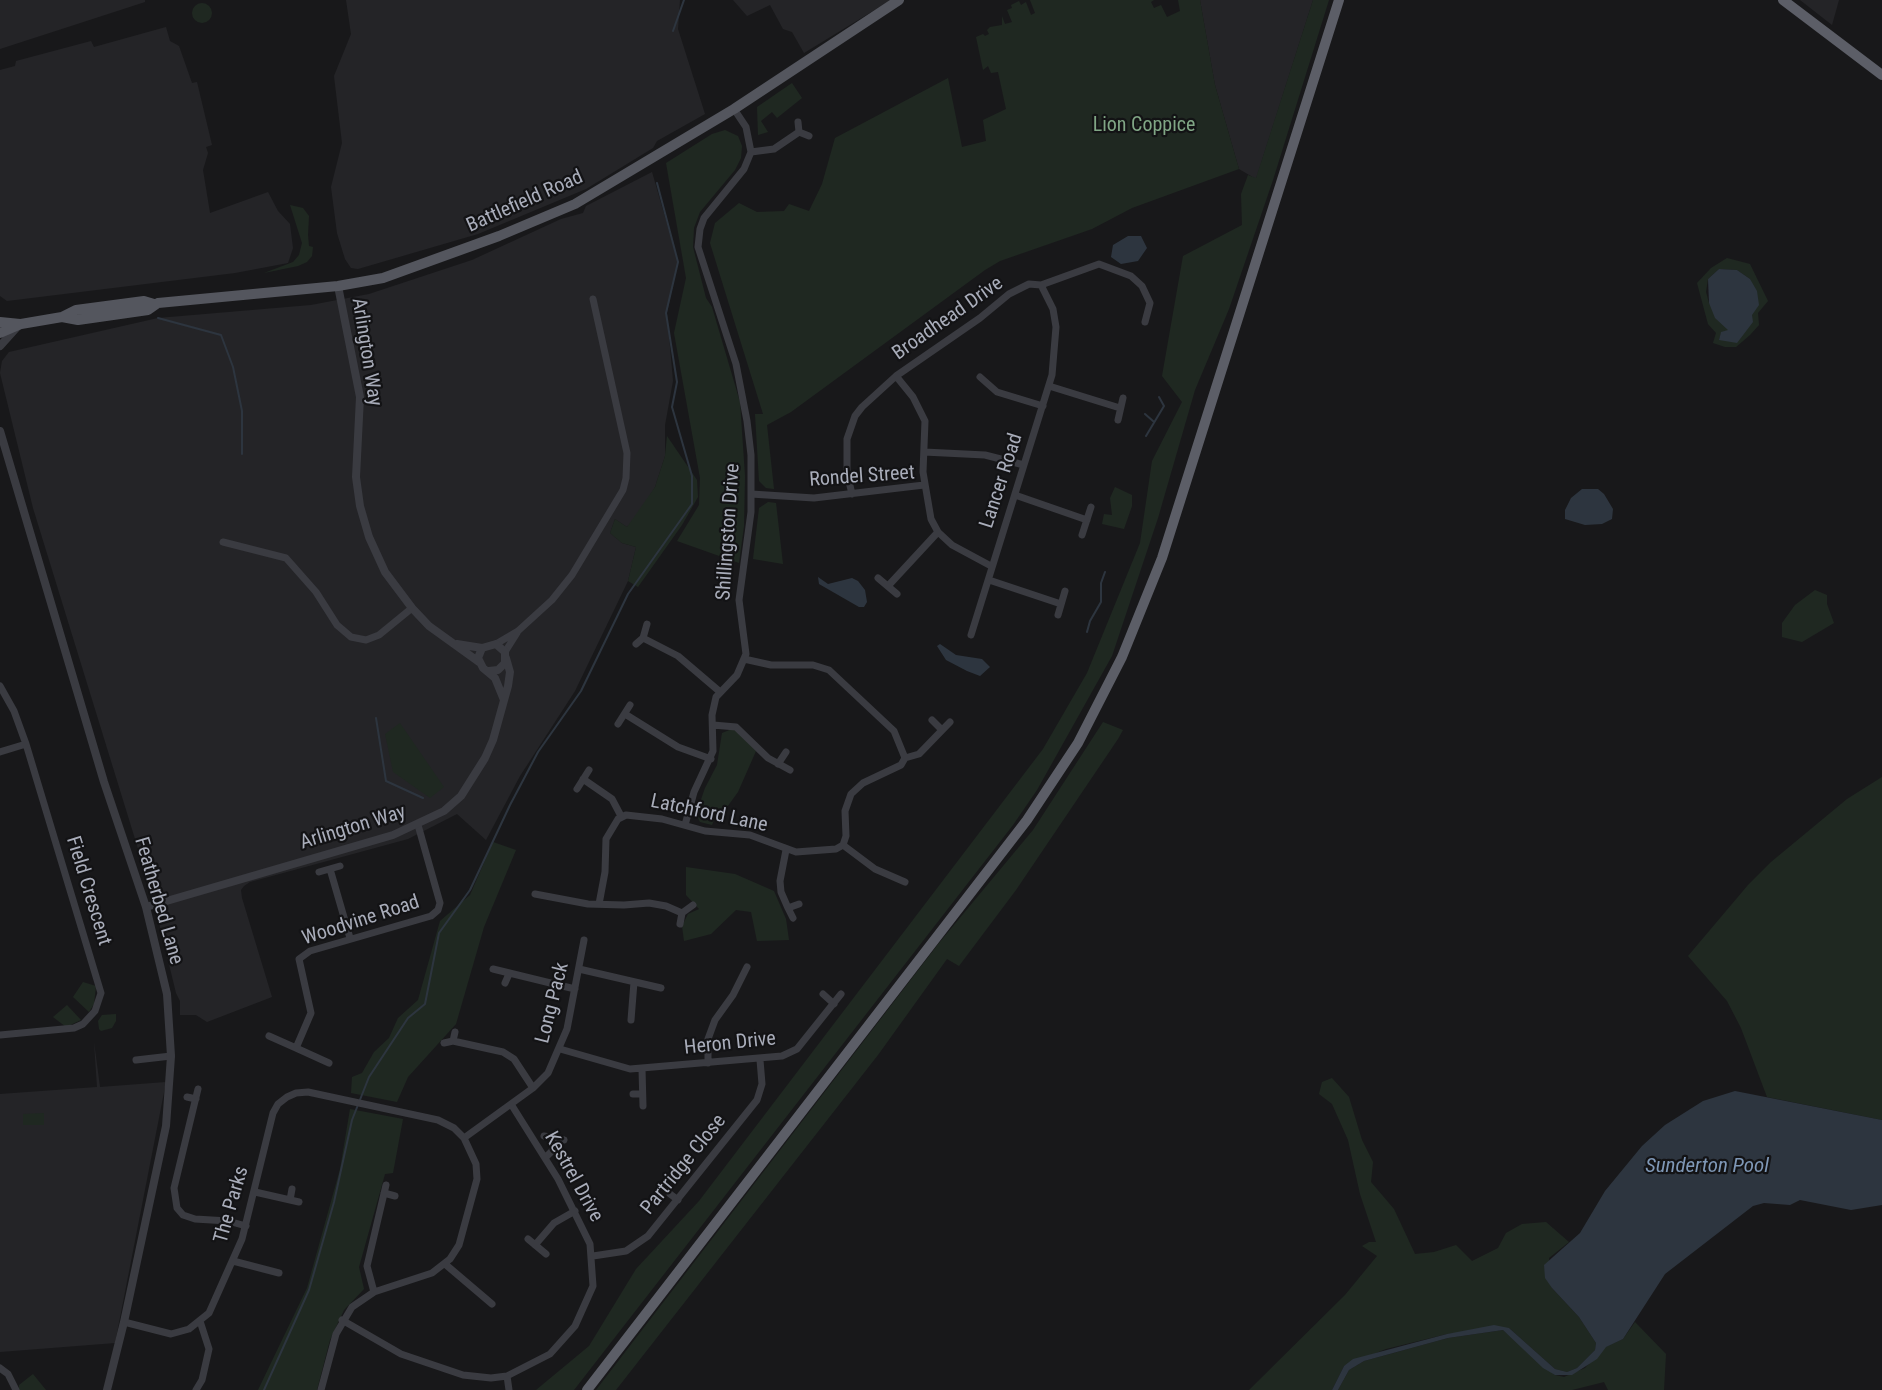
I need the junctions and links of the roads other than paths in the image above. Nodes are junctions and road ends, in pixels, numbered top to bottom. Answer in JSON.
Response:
{"nodes":[{"id":1,"x":899,"y":0,"type":"edge"},
{"id":2,"x":1339,"y":0,"type":"edge"},
{"id":3,"x":1783,"y":0,"type":"edge"},
{"id":4,"x":1882,"y":75,"type":"edge"},
{"id":5,"x":734,"y":109,"type":"junction"},
{"id":6,"x":798,"y":122,"type":"dead end"},
{"id":7,"x":800,"y":132,"type":"junction"},
{"id":8,"x":809,"y":136,"type":"dead end"},
{"id":9,"x":751,"y":152,"type":"junction"},
{"id":10,"x":1041,"y":285,"type":"junction"},
{"id":11,"x":338,"y":286,"type":"junction"},
{"id":12,"x":593,"y":298,"type":"dead end"},
{"id":13,"x":0,"y":322,"type":"edge"},
{"id":14,"x":1145,"y":322,"type":"dead end"},
{"id":15,"x":21,"y":324,"type":"junction"},
{"id":16,"x":0,"y":333,"type":"edge"},
{"id":17,"x":0,"y":346,"type":"edge"},
{"id":18,"x":897,"y":376,"type":"junction"},
{"id":19,"x":980,"y":377,"type":"dead end"},
{"id":20,"x":1048,"y":386,"type":"junction"},
{"id":21,"x":1123,"y":398,"type":"dead end"},
{"id":22,"x":1043,"y":406,"type":"junction"},
{"id":23,"x":1120,"y":408,"type":"junction"},
{"id":24,"x":1118,"y":420,"type":"dead end"},
{"id":25,"x":0,"y":432,"type":"edge"},
{"id":26,"x":924,"y":452,"type":"junction"},
{"id":27,"x":1024,"y":465,"type":"junction"},
{"id":28,"x":924,"y":485,"type":"junction"},
{"id":29,"x":751,"y":494,"type":"junction"},
{"id":30,"x":852,"y":494,"type":"junction"},
{"id":31,"x":1015,"y":495,"type":"junction"},
{"id":32,"x":1091,"y":507,"type":"dead end"},
{"id":33,"x":1087,"y":520,"type":"junction"},
{"id":34,"x":938,"y":532,"type":"junction"},
{"id":35,"x":1082,"y":535,"type":"dead end"},
{"id":36,"x":223,"y":542,"type":"dead end"},
{"id":37,"x":991,"y":566,"type":"junction"},
{"id":38,"x":878,"y":578,"type":"dead end"},
{"id":39,"x":989,"y":580,"type":"junction"},
{"id":40,"x":888,"y":586,"type":"junction"},
{"id":41,"x":1065,"y":591,"type":"dead end"},
{"id":42,"x":897,"y":594,"type":"dead end"},
{"id":43,"x":1061,"y":604,"type":"junction"},
{"id":44,"x":412,"y":608,"type":"junction"},
{"id":45,"x":1058,"y":615,"type":"dead end"},
{"id":46,"x":647,"y":624,"type":"dead end"},
{"id":47,"x":518,"y":631,"type":"junction"},
{"id":48,"x":971,"y":635,"type":"dead end"},
{"id":49,"x":643,"y":638,"type":"junction"},
{"id":50,"x":451,"y":642,"type":"junction"},
{"id":51,"x":496,"y":644,"type":"junction"},
{"id":52,"x":636,"y":644,"type":"dead end"},
{"id":53,"x":482,"y":648,"type":"junction"},
{"id":54,"x":505,"y":655,"type":"junction"},
{"id":55,"x":744,"y":659,"type":"junction"},
{"id":56,"x":479,"y":662,"type":"junction"},
{"id":57,"x":489,"y":671,"type":"junction"},
{"id":58,"x":0,"y":686,"type":"edge"},
{"id":59,"x":720,"y":691,"type":"junction"},
{"id":60,"x":504,"y":701,"type":"junction"},
{"id":61,"x":630,"y":705,"type":"dead end"},
{"id":62,"x":625,"y":714,"type":"junction"},
{"id":63,"x":932,"y":720,"type":"dead end"},
{"id":64,"x":950,"y":722,"type":"dead end"},
{"id":65,"x":618,"y":724,"type":"dead end"},
{"id":66,"x":713,"y":725,"type":"junction"},
{"id":67,"x":942,"y":730,"type":"junction"},
{"id":68,"x":26,"y":744,"type":"junction"},
{"id":69,"x":0,"y":752,"type":"edge"},
{"id":70,"x":786,"y":752,"type":"dead end"},
{"id":71,"x":905,"y":758,"type":"junction"},
{"id":72,"x":711,"y":759,"type":"junction"},
{"id":73,"x":778,"y":764,"type":"junction"},
{"id":74,"x":589,"y":770,"type":"dead end"},
{"id":75,"x":790,"y":770,"type":"dead end"},
{"id":76,"x":583,"y":779,"type":"junction"},
{"id":77,"x":577,"y":789,"type":"dead end"},
{"id":78,"x":621,"y":816,"type":"junction"},
{"id":79,"x":418,"y":825,"type":"junction"},
{"id":80,"x":685,"y":825,"type":"junction"},
{"id":81,"x":843,"y":845,"type":"junction"},
{"id":82,"x":786,"y":850,"type":"junction"},
{"id":83,"x":340,"y":866,"type":"dead end"},
{"id":84,"x":330,"y":869,"type":"junction"},
{"id":85,"x":319,"y":872,"type":"dead end"},
{"id":86,"x":905,"y":882,"type":"dead end"},
{"id":87,"x":535,"y":894,"type":"dead end"},
{"id":88,"x":599,"y":904,"type":"junction"},
{"id":89,"x":799,"y":904,"type":"dead end"},
{"id":90,"x":693,"y":905,"type":"dead end"},
{"id":91,"x":146,"y":907,"type":"junction"},
{"id":92,"x":788,"y":908,"type":"junction"},
{"id":93,"x":682,"y":913,"type":"junction"},
{"id":94,"x":793,"y":918,"type":"dead end"},
{"id":95,"x":680,"y":924,"type":"dead end"},
{"id":96,"x":350,"y":938,"type":"junction"},
{"id":97,"x":584,"y":940,"type":"dead end"},
{"id":98,"x":747,"y":967,"type":"dead end"},
{"id":99,"x":493,"y":969,"type":"dead end"},
{"id":100,"x":579,"y":969,"type":"junction"},
{"id":101,"x":509,"y":974,"type":"junction"},
{"id":102,"x":634,"y":982,"type":"junction"},
{"id":103,"x":506,"y":983,"type":"dead end"},
{"id":104,"x":661,"y":988,"type":"dead end"},
{"id":105,"x":575,"y":989,"type":"junction"},
{"id":106,"x":823,"y":994,"type":"dead end"},
{"id":107,"x":841,"y":994,"type":"dead end"},
{"id":108,"x":834,"y":1004,"type":"junction"},
{"id":109,"x":631,"y":1020,"type":"dead end"},
{"id":110,"x":455,"y":1032,"type":"dead end"},
{"id":111,"x":0,"y":1035,"type":"edge"},
{"id":112,"x":269,"y":1036,"type":"dead end"},
{"id":113,"x":453,"y":1041,"type":"junction"},
{"id":114,"x":444,"y":1043,"type":"dead end"},
{"id":115,"x":296,"y":1048,"type":"junction"},
{"id":116,"x":560,"y":1049,"type":"junction"},
{"id":117,"x":171,"y":1056,"type":"junction"},
{"id":118,"x":136,"y":1060,"type":"dead end"},
{"id":119,"x":760,"y":1060,"type":"junction"},
{"id":120,"x":329,"y":1063,"type":"dead end"},
{"id":121,"x":708,"y":1063,"type":"junction"},
{"id":122,"x":642,"y":1069,"type":"junction"},
{"id":123,"x":533,"y":1088,"type":"junction"},
{"id":124,"x":198,"y":1089,"type":"dead end"},
{"id":125,"x":633,"y":1094,"type":"dead end"},
{"id":126,"x":642,"y":1094,"type":"junction"},
{"id":127,"x":187,"y":1096,"type":"dead end"},
{"id":128,"x":196,"y":1099,"type":"junction"},
{"id":129,"x":511,"y":1104,"type":"junction"},
{"id":130,"x":643,"y":1106,"type":"dead end"},
{"id":131,"x":544,"y":1136,"type":"dead end"},
{"id":132,"x":464,"y":1138,"type":"junction"},
{"id":133,"x":555,"y":1138,"type":"junction"},
{"id":134,"x":564,"y":1140,"type":"dead end"},
{"id":135,"x":545,"y":1158,"type":"junction"},
{"id":136,"x":292,"y":1189,"type":"dead end"},
{"id":137,"x":255,"y":1192,"type":"junction"},
{"id":138,"x":670,"y":1194,"type":"dead end"},
{"id":139,"x":395,"y":1196,"type":"dead end"},
{"id":140,"x":290,"y":1200,"type":"junction"},
{"id":141,"x":678,"y":1200,"type":"junction"},
{"id":142,"x":299,"y":1202,"type":"dead end"},
{"id":143,"x":576,"y":1211,"type":"junction"},
{"id":144,"x":246,"y":1226,"type":"junction"},
{"id":145,"x":528,"y":1239,"type":"dead end"},
{"id":146,"x":535,"y":1245,"type":"junction"},
{"id":147,"x":546,"y":1254,"type":"dead end"},
{"id":148,"x":593,"y":1256,"type":"junction"},
{"id":149,"x":233,"y":1261,"type":"junction"},
{"id":150,"x":270,"y":1262,"type":"dead end"},
{"id":151,"x":445,"y":1264,"type":"junction"},
{"id":152,"x":268,"y":1270,"type":"junction"},
{"id":153,"x":279,"y":1273,"type":"dead end"},
{"id":154,"x":374,"y":1292,"type":"junction"},
{"id":155,"x":492,"y":1304,"type":"dead end"},
{"id":156,"x":342,"y":1320,"type":"junction"},
{"id":157,"x":200,"y":1321,"type":"junction"},
{"id":158,"x":124,"y":1323,"type":"junction"},
{"id":159,"x":0,"y":1368,"type":"edge"},
{"id":160,"x":507,"y":1377,"type":"junction"},
{"id":161,"x":15,"y":1390,"type":"edge"},
{"id":162,"x":107,"y":1390,"type":"edge"},
{"id":163,"x":196,"y":1390,"type":"edge"},
{"id":164,"x":321,"y":1390,"type":"edge"},
{"id":165,"x":509,"y":1390,"type":"edge"},
{"id":166,"x":587,"y":1390,"type":"edge"}],
"edges":[{"from":1,"to":5,"type":"main road","name":"Battlefield Road"},
{"from":2,"to":166,"type":"highway"},
{"from":3,"to":4,"type":"highway"},
{"from":5,"to":9,"type":"street"},
{"from":5,"to":11,"type":"main road","name":"Battlefield Road"},
{"from":6,"to":7,"type":"street"},
{"from":7,"to":8,"type":"street"},
{"from":7,"to":9,"type":"street"},
{"from":9,"to":29,"type":"street","name":"Shillingston Drive"},
{"from":10,"to":14,"type":"street","name":"Broadhead Drive"},
{"from":10,"to":18,"type":"street","name":"Broadhead Drive"},
{"from":10,"to":20,"type":"street","name":"Lancer Road"},
{"from":11,"to":15,"type":"main road","name":"Battlefield Road"},
{"from":11,"to":44,"type":"street","name":"Arlington Way"},
{"from":12,"to":47,"type":"street","name":"Arlington Way"},
{"from":13,"to":15,"type":"main road"},
{"from":15,"to":16,"type":"main road","name":"Battlefield Road"},
{"from":15,"to":17,"type":"street"},
{"from":18,"to":26,"type":"street"},
{"from":18,"to":30,"type":"street","name":"Broadhead Drive"},
{"from":19,"to":22,"type":"street"},
{"from":20,"to":22,"type":"street","name":"Lancer Road"},
{"from":20,"to":23,"type":"street"},
{"from":21,"to":23,"type":"street"},
{"from":22,"to":27,"type":"street","name":"Lancer Road"},
{"from":23,"to":24,"type":"street"},
{"from":25,"to":91,"type":"street","name":"Featherbed Lane"},
{"from":26,"to":27,"type":"street"},
{"from":26,"to":28,"type":"street"},
{"from":27,"to":31,"type":"street","name":"Lancer Road"},
{"from":28,"to":30,"type":"street","name":"Rondel Street"},
{"from":28,"to":34,"type":"street","name":"Rondel Street"},
{"from":29,"to":30,"type":"street","name":"Rondel Street"},
{"from":29,"to":55,"type":"street","name":"Shillingston Drive"},
{"from":31,"to":33,"type":"street"},
{"from":31,"to":37,"type":"street","name":"Lancer Road"},
{"from":32,"to":33,"type":"street"},
{"from":33,"to":35,"type":"street"},
{"from":34,"to":37,"type":"street"},
{"from":34,"to":40,"type":"street"},
{"from":36,"to":44,"type":"street"},
{"from":37,"to":39,"type":"street"},
{"from":38,"to":40,"type":"street"},
{"from":39,"to":43,"type":"street"},
{"from":39,"to":48,"type":"street"},
{"from":40,"to":42,"type":"street"},
{"from":41,"to":43,"type":"street"},
{"from":43,"to":45,"type":"street"},
{"from":44,"to":50,"type":"street","name":"Arlington Way"},
{"from":46,"to":49,"type":"street"},
{"from":47,"to":51,"type":"street","name":"Arlington Way"},
{"from":47,"to":54,"type":"street","name":"Arlington Way"},
{"from":49,"to":52,"type":"street"},
{"from":49,"to":59,"type":"street"},
{"from":50,"to":53,"type":"street","name":"Arlington Way"},
{"from":50,"to":56,"type":"street","name":"Arlington Way"},
{"from":51,"to":53,"type":"street","name":"Arlington Way"},
{"from":51,"to":54,"type":"street"},
{"from":53,"to":56,"type":"street"},
{"from":54,"to":57,"type":"street","name":"Arlington Way"},
{"from":54,"to":60,"type":"street","name":"Arlington Way"},
{"from":55,"to":59,"type":"street"},
{"from":55,"to":71,"type":"street"},
{"from":56,"to":57,"type":"street","name":"Arlington Way"},
{"from":57,"to":60,"type":"street","name":"Arlington Way"},
{"from":58,"to":68,"type":"street","name":"Field Crescent"},
{"from":59,"to":66,"type":"street"},
{"from":60,"to":79,"type":"street","name":"Arlington Way"},
{"from":61,"to":62,"type":"street"},
{"from":62,"to":65,"type":"street"},
{"from":62,"to":72,"type":"street"},
{"from":63,"to":67,"type":"street"},
{"from":64,"to":67,"type":"street"},
{"from":66,"to":72,"type":"street"},
{"from":66,"to":73,"type":"street"},
{"from":67,"to":71,"type":"street"},
{"from":68,"to":69,"type":"street"},
{"from":68,"to":111,"type":"street","name":"Field Crescent"},
{"from":70,"to":73,"type":"street"},
{"from":71,"to":81,"type":"street"},
{"from":72,"to":80,"type":"street"},
{"from":73,"to":75,"type":"street"},
{"from":74,"to":76,"type":"street"},
{"from":76,"to":77,"type":"street"},
{"from":76,"to":78,"type":"street"},
{"from":78,"to":80,"type":"street","name":"Latchford Lane"},
{"from":78,"to":88,"type":"street","name":"Latchford Lane"},
{"from":79,"to":91,"type":"street","name":"Arlington Way"},
{"from":79,"to":96,"type":"street","name":"Woodvine Road"},
{"from":80,"to":82,"type":"street","name":"Latchford Lane"},
{"from":81,"to":82,"type":"street","name":"Latchford Lane"},
{"from":81,"to":86,"type":"street"},
{"from":82,"to":92,"type":"street"},
{"from":83,"to":84,"type":"street"},
{"from":84,"to":85,"type":"street"},
{"from":84,"to":96,"type":"street"},
{"from":87,"to":88,"type":"street"},
{"from":88,"to":93,"type":"street"},
{"from":89,"to":92,"type":"street"},
{"from":90,"to":93,"type":"street"},
{"from":91,"to":117,"type":"street","name":"Featherbed Lane"},
{"from":92,"to":94,"type":"street"},
{"from":93,"to":95,"type":"street"},
{"from":96,"to":115,"type":"street","name":"Woodvine Road"},
{"from":97,"to":100,"type":"street","name":"Long Pack"},
{"from":98,"to":121,"type":"street"},
{"from":99,"to":101,"type":"street"},
{"from":100,"to":102,"type":"street"},
{"from":100,"to":105,"type":"street","name":"Long Pack"},
{"from":101,"to":103,"type":"street"},
{"from":101,"to":105,"type":"street"},
{"from":102,"to":104,"type":"street"},
{"from":102,"to":109,"type":"street"},
{"from":105,"to":116,"type":"street","name":"Long Pack"},
{"from":106,"to":108,"type":"street"},
{"from":107,"to":108,"type":"street","name":"Heron Drive"},
{"from":108,"to":119,"type":"street","name":"Heron Drive"},
{"from":110,"to":113,"type":"street"},
{"from":112,"to":115,"type":"street"},
{"from":113,"to":114,"type":"street"},
{"from":113,"to":123,"type":"street"},
{"from":115,"to":120,"type":"street"},
{"from":116,"to":122,"type":"street","name":"Heron Drive"},
{"from":116,"to":123,"type":"street","name":"Long Pack"},
{"from":117,"to":118,"type":"street"},
{"from":117,"to":158,"type":"street","name":"Featherbed Lane"},
{"from":119,"to":121,"type":"street","name":"Heron Drive"},
{"from":119,"to":141,"type":"street","name":"Partridge Close"},
{"from":121,"to":122,"type":"street","name":"Heron Drive"},
{"from":122,"to":126,"type":"street"},
{"from":123,"to":129,"type":"street","name":"Long Pack"},
{"from":124,"to":128,"type":"street"},
{"from":125,"to":126,"type":"street"},
{"from":126,"to":130,"type":"street"},
{"from":127,"to":128,"type":"street"},
{"from":128,"to":144,"type":"street"},
{"from":129,"to":132,"type":"street","name":"Long Pack"},
{"from":129,"to":135,"type":"street","name":"Kestrel Drive"},
{"from":131,"to":133,"type":"street"},
{"from":132,"to":137,"type":"street","name":"The Parks"},
{"from":132,"to":151,"type":"street"},
{"from":133,"to":134,"type":"street"},
{"from":133,"to":135,"type":"street"},
{"from":135,"to":143,"type":"street","name":"Kestrel Drive"},
{"from":136,"to":140,"type":"street"},
{"from":137,"to":140,"type":"street"},
{"from":137,"to":144,"type":"street","name":"The Parks"},
{"from":138,"to":141,"type":"street"},
{"from":139,"to":154,"type":"street"},
{"from":140,"to":142,"type":"street"},
{"from":141,"to":148,"type":"street","name":"Partridge Close"},
{"from":143,"to":146,"type":"street"},
{"from":143,"to":148,"type":"street","name":"Kestrel Drive"},
{"from":144,"to":149,"type":"street","name":"The Parks"},
{"from":145,"to":146,"type":"street"},
{"from":146,"to":147,"type":"street"},
{"from":148,"to":160,"type":"street","name":"Kestrel Drive"},
{"from":149,"to":152,"type":"street"},
{"from":149,"to":157,"type":"street","name":"The Parks"},
{"from":150,"to":152,"type":"street"},
{"from":151,"to":154,"type":"street"},
{"from":151,"to":155,"type":"street"},
{"from":152,"to":153,"type":"street"},
{"from":154,"to":156,"type":"street"},
{"from":156,"to":160,"type":"street"},
{"from":156,"to":164,"type":"street"},
{"from":157,"to":158,"type":"street","name":"The Parks"},
{"from":157,"to":163,"type":"street"},
{"from":158,"to":162,"type":"street","name":"Featherbed Lane"},
{"from":159,"to":161,"type":"street"},
{"from":160,"to":165,"type":"street"}]}
